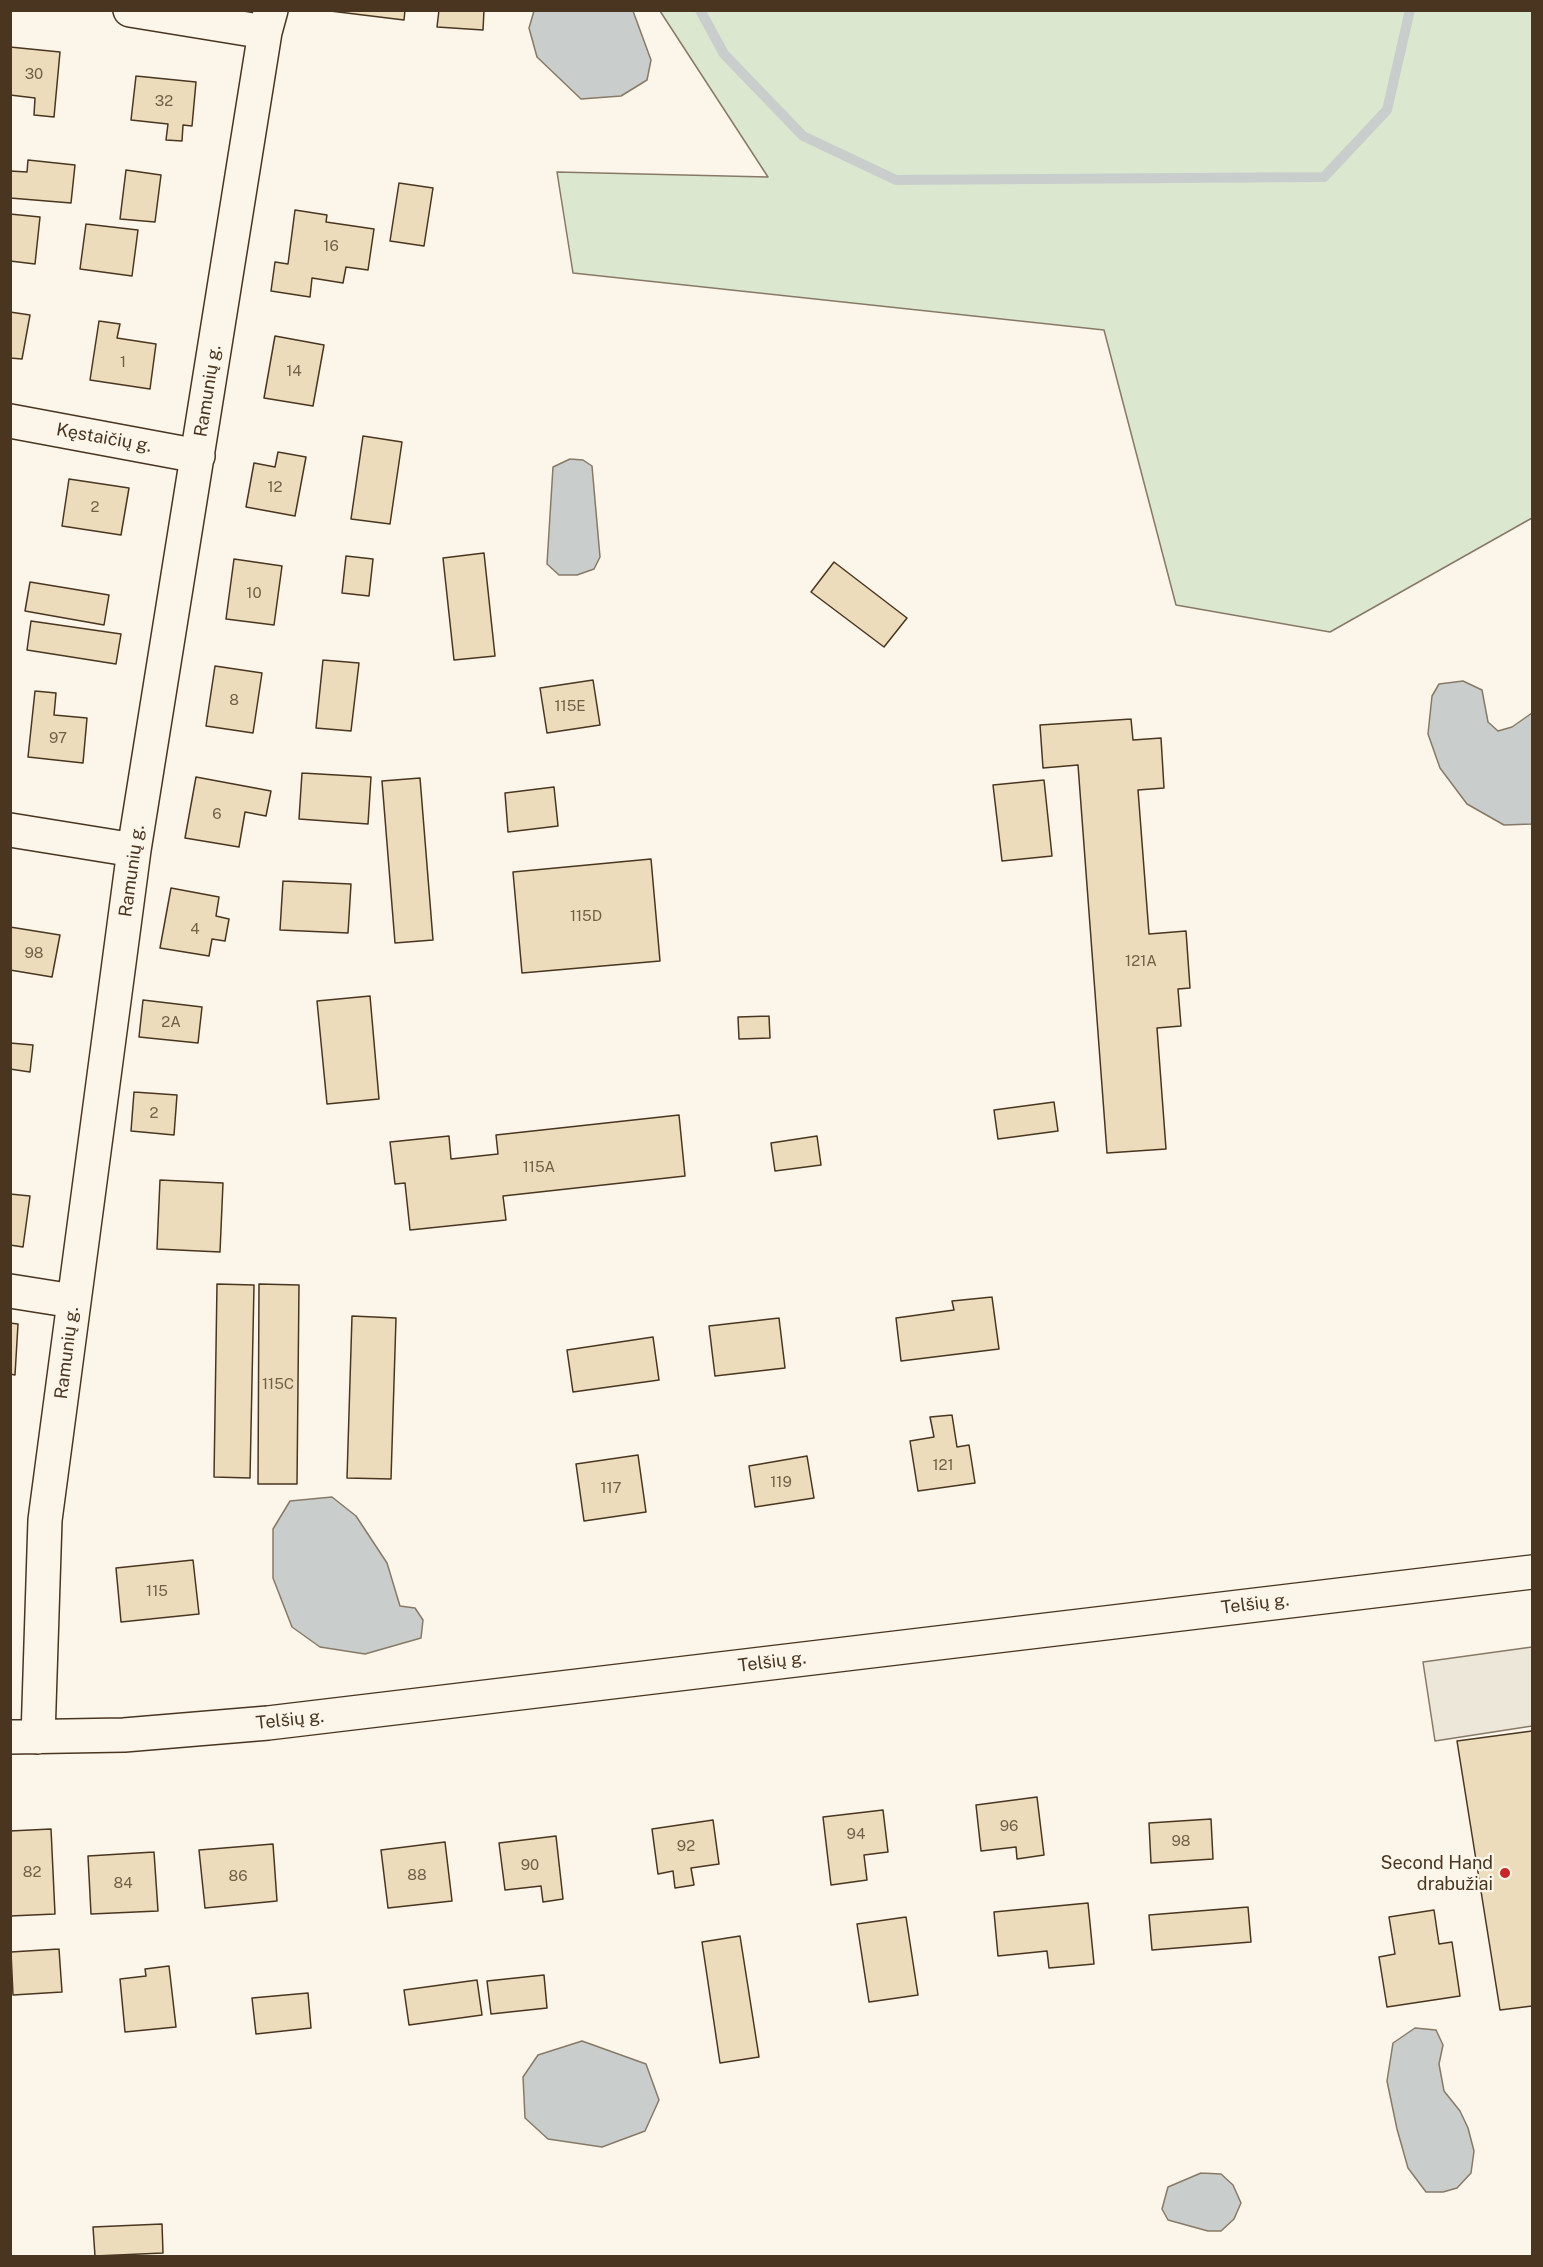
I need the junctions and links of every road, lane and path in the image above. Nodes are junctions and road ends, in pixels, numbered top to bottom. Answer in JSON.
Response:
{"nodes":[{"id":1,"x":130,"y":10,"type":"edge"},
{"id":2,"x":268,"y":21,"type":"edge"},
{"id":3,"x":10,"y":421,"type":"edge"},
{"id":4,"x":198,"y":456,"type":"junction"},
{"id":5,"x":10,"y":830,"type":"edge"},
{"id":6,"x":134,"y":850,"type":"junction"},
{"id":7,"x":10,"y":1291,"type":"edge"},
{"id":8,"x":73,"y":1301,"type":"junction"},
{"id":9,"x":1533,"y":1572,"type":"edge"},
{"id":10,"x":24,"y":1737,"type":"edge"}],
"edges":[{"from":1,"to":2,"type":"street"},
{"from":2,"to":4,"type":"street","name":"Ramunių g."},
{"from":3,"to":4,"type":"street","name":"Kęstaičių g."},
{"from":4,"to":6,"type":"street","name":"Ramunių g."},
{"from":5,"to":6,"type":"street"},
{"from":6,"to":8,"type":"street","name":"Ramunių g."},
{"from":7,"to":8,"type":"street"},
{"from":8,"to":10,"type":"street","name":"Ramunių g."},
{"from":9,"to":10,"type":"street","name":"Telšių g."}]}
